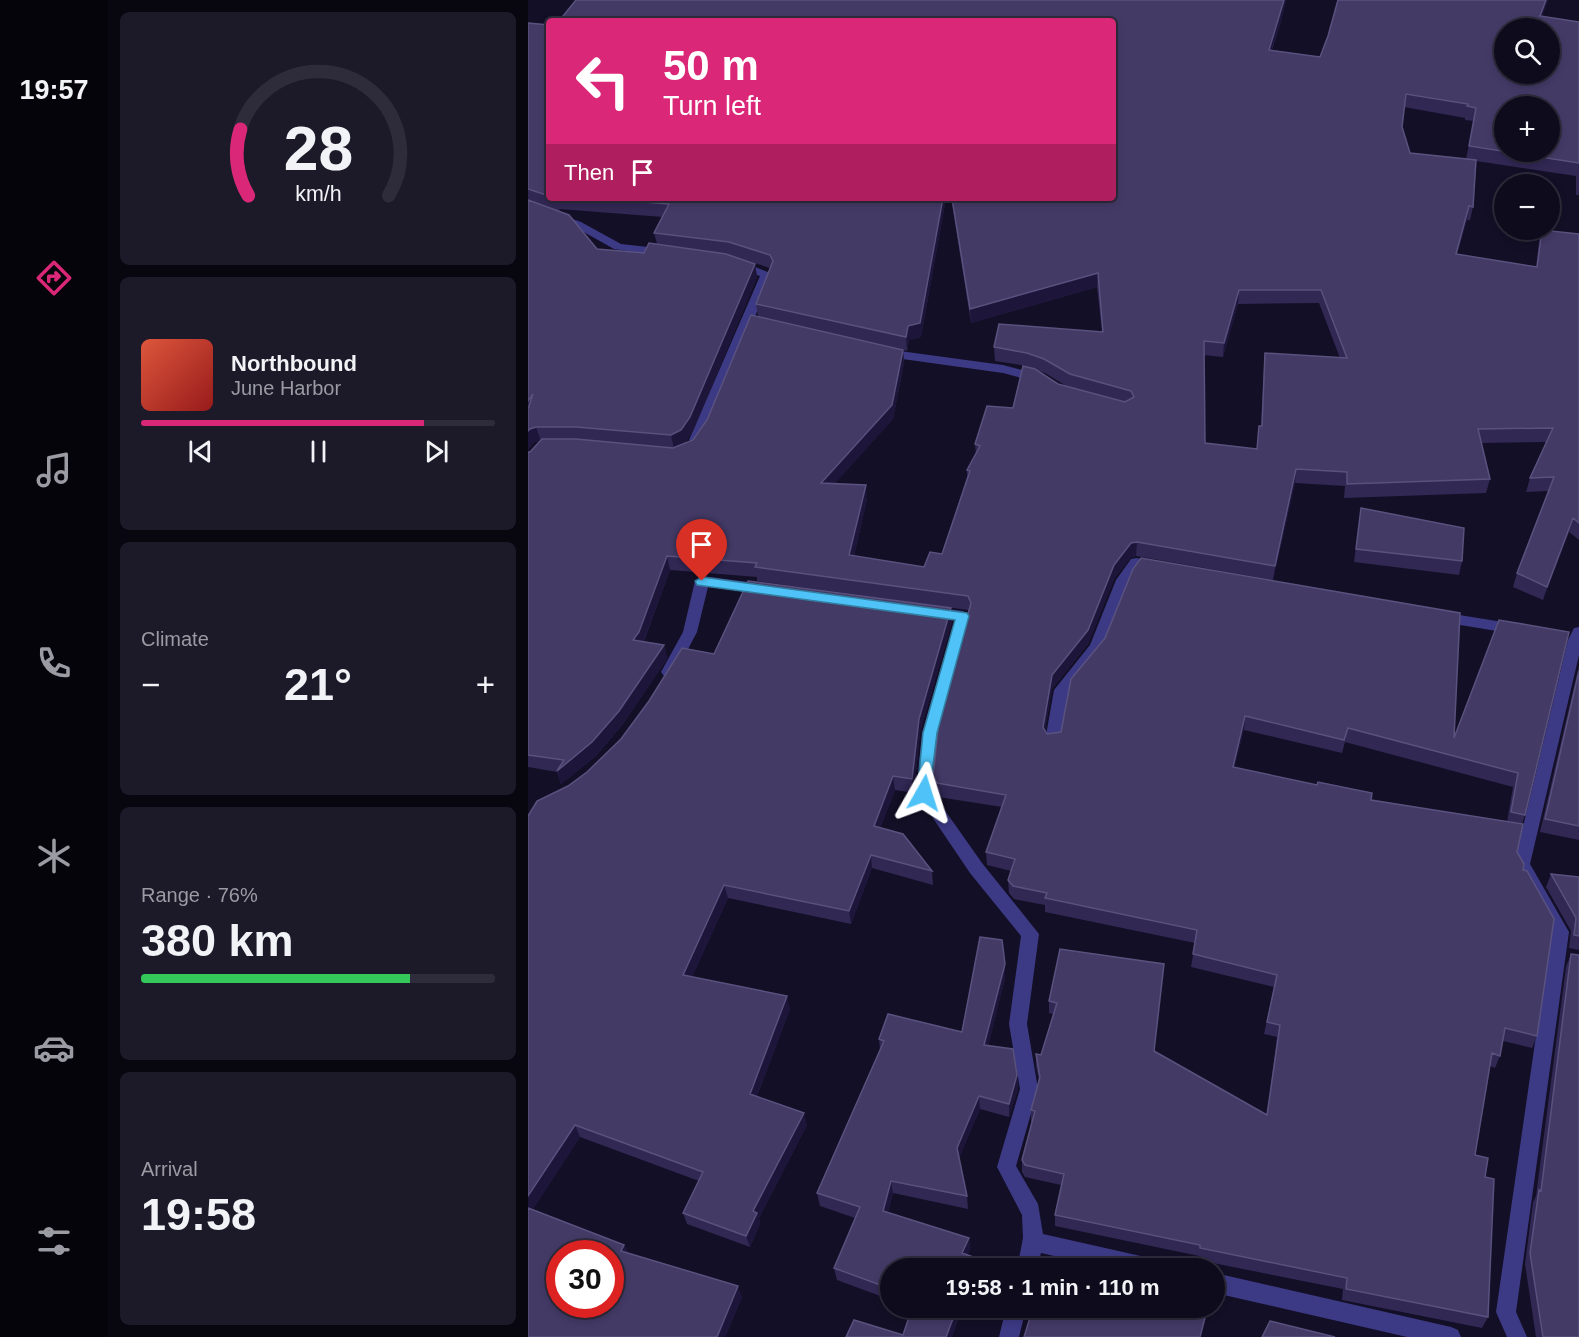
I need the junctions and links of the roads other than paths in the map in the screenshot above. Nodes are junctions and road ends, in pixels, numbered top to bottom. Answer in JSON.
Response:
{"nodes":[{"id":1,"x":528,"y":206,"type":"edge"},
{"id":2,"x":674,"y":254,"type":"edge"},
{"id":3,"x":719,"y":260,"type":"edge"},
{"id":4,"x":872,"y":350,"type":"edge"},
{"id":5,"x":1056,"y":388,"type":"edge"},
{"id":6,"x":690,"y":449,"type":"edge"},
{"id":7,"x":1169,"y":569,"type":"edge"},
{"id":8,"x":785,"y":592,"type":"edge"},
{"id":9,"x":915,"y":610,"type":"edge"},
{"id":10,"x":1431,"y":615,"type":"edge"},
{"id":11,"x":1530,"y":631,"type":"edge"},
{"id":12,"x":1572,"y":637,"type":"edge"},
{"id":13,"x":663,"y":681,"type":"edge"},
{"id":14,"x":1053,"y":741,"type":"edge"},
{"id":15,"x":1034,"y":1242,"type":"junction"},
{"id":16,"x":1030,"y":1258,"type":"edge"},
{"id":17,"x":1105,"y":1258,"type":"edge"},
{"id":18,"x":1225,"y":1285,"type":"edge"},
{"id":19,"x":1014,"y":1318,"type":"edge"},
{"id":20,"x":1009,"y":1337,"type":"edge"},
{"id":21,"x":1451,"y":1337,"type":"edge"},
{"id":22,"x":1518,"y":1337,"type":"edge"}],
"edges":[{"from":1,"to":2,"type":"street"},
{"from":3,"to":6,"type":"street"},
{"from":4,"to":5,"type":"street"},
{"from":7,"to":14,"type":"street"},
{"from":8,"to":13,"type":"street"},
{"from":9,"to":15,"type":"street"},
{"from":10,"to":11,"type":"street"},
{"from":12,"to":22,"type":"street"},
{"from":15,"to":16,"type":"street"},
{"from":15,"to":17,"type":"street"},
{"from":18,"to":21,"type":"street"},
{"from":19,"to":20,"type":"street"}]}
